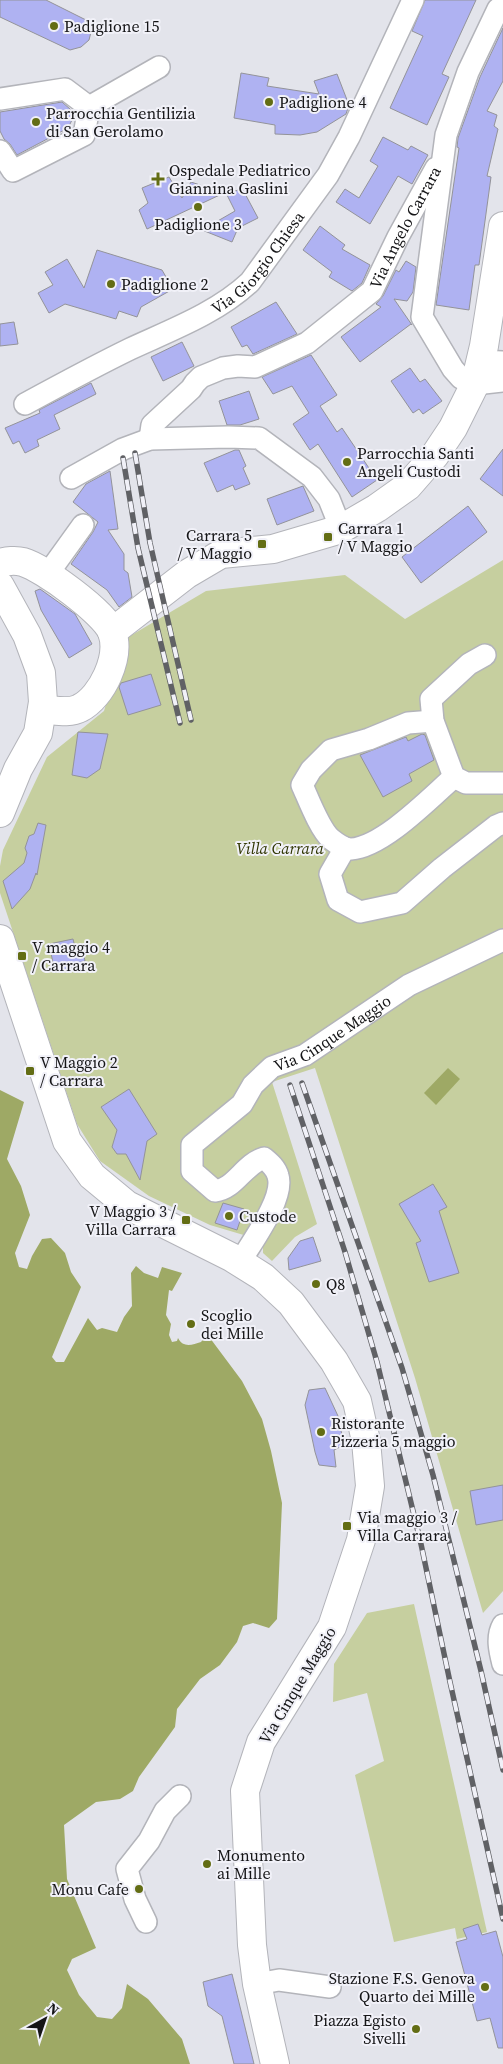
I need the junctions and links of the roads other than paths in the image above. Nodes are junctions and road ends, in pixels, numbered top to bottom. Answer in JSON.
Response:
{"nodes":[{"id":1,"x":413,"y":0,"type":"edge"},
{"id":2,"x":498,"y":9,"type":"dead end"},
{"id":3,"x":159,"y":66,"type":"dead end"},
{"id":4,"x":0,"y":100,"type":"edge"},
{"id":5,"x":90,"y":107,"type":"junction"},
{"id":6,"x":0,"y":151,"type":"edge"},
{"id":7,"x":443,"y":157,"type":"junction"},
{"id":8,"x":503,"y":226,"type":"edge"},
{"id":9,"x":486,"y":369,"type":"edge"},
{"id":10,"x":503,"y":382,"type":"edge"},
{"id":11,"x":25,"y":404,"type":"dead end"},
{"id":12,"x":150,"y":439,"type":"junction"},
{"id":13,"x":71,"y":478,"type":"dead end"},
{"id":14,"x":83,"y":524,"type":"dead end"},
{"id":15,"x":341,"y":529,"type":"junction"},
{"id":16,"x":0,"y":563,"type":"edge"},
{"id":17,"x":47,"y":575,"type":"junction"},
{"id":18,"x":3,"y":592,"type":"edge"},
{"id":19,"x":112,"y":632,"type":"junction"},
{"id":20,"x":485,"y":655,"type":"dead end"},
{"id":21,"x":46,"y":706,"type":"junction"},
{"id":22,"x":433,"y":721,"type":"junction"},
{"id":23,"x":454,"y":777,"type":"junction"},
{"id":24,"x":503,"y":783,"type":"edge"},
{"id":25,"x":0,"y":813,"type":"edge"},
{"id":26,"x":503,"y":823,"type":"edge"},
{"id":27,"x":345,"y":848,"type":"junction"},
{"id":28,"x":503,"y":932,"type":"edge"},
{"id":29,"x":0,"y":939,"type":"edge"},
{"id":30,"x":495,"y":943,"type":"edge"},
{"id":31,"x":240,"y":1262,"type":"junction"},
{"id":32,"x":503,"y":1625,"type":"edge"},
{"id":33,"x":503,"y":1664,"type":"edge"},
{"id":34,"x":180,"y":1796,"type":"dead end"},
{"id":35,"x":146,"y":1922,"type":"dead end"},
{"id":36,"x":257,"y":1984,"type":"junction"},
{"id":37,"x":330,"y":1987,"type":"dead end"},
{"id":38,"x":275,"y":2064,"type":"edge"}],
"edges":[{"from":1,"to":11,"type":"street","name":"Via Giorgio Chiesa"},
{"from":2,"to":7,"type":"street","name":"Via Angelo Carrara"},
{"from":3,"to":5,"type":"street"},
{"from":4,"to":5,"type":"street"},
{"from":5,"to":6,"type":"street"},
{"from":7,"to":9,"type":"street","name":"Via Angelo Carrara"},
{"from":7,"to":12,"type":"street","name":"Via Angelo Carrara"},
{"from":8,"to":9,"type":"main road"},
{"from":9,"to":10,"type":"street"},
{"from":9,"to":15,"type":"main road"},
{"from":12,"to":13,"type":"street"},
{"from":12,"to":15,"type":"street"},
{"from":14,"to":17,"type":"street"},
{"from":15,"to":19,"type":"main road"},
{"from":16,"to":17,"type":"main road"},
{"from":17,"to":19,"type":"main road"},
{"from":18,"to":21,"type":"main road"},
{"from":19,"to":21,"type":"main road"},
{"from":20,"to":22,"type":"street"},
{"from":21,"to":25,"type":"main road"},
{"from":22,"to":23,"type":"street"},
{"from":22,"to":27,"type":"street"},
{"from":23,"to":24,"type":"street"},
{"from":23,"to":27,"type":"street"},
{"from":26,"to":27,"type":"street"},
{"from":28,"to":30,"type":"street","name":"Via Cinque Maggio"},
{"from":29,"to":31,"type":"main road","name":"Via Cinque Maggio"},
{"from":30,"to":31,"type":"street","name":"Via Cinque Maggio"},
{"from":31,"to":36,"type":"main road","name":"Via Cinque Maggio"},
{"from":32,"to":33,"type":"street"},
{"from":34,"to":35,"type":"street"},
{"from":36,"to":37,"type":"street"},
{"from":36,"to":38,"type":"main road","name":"Via Cinque Maggio"}]}
